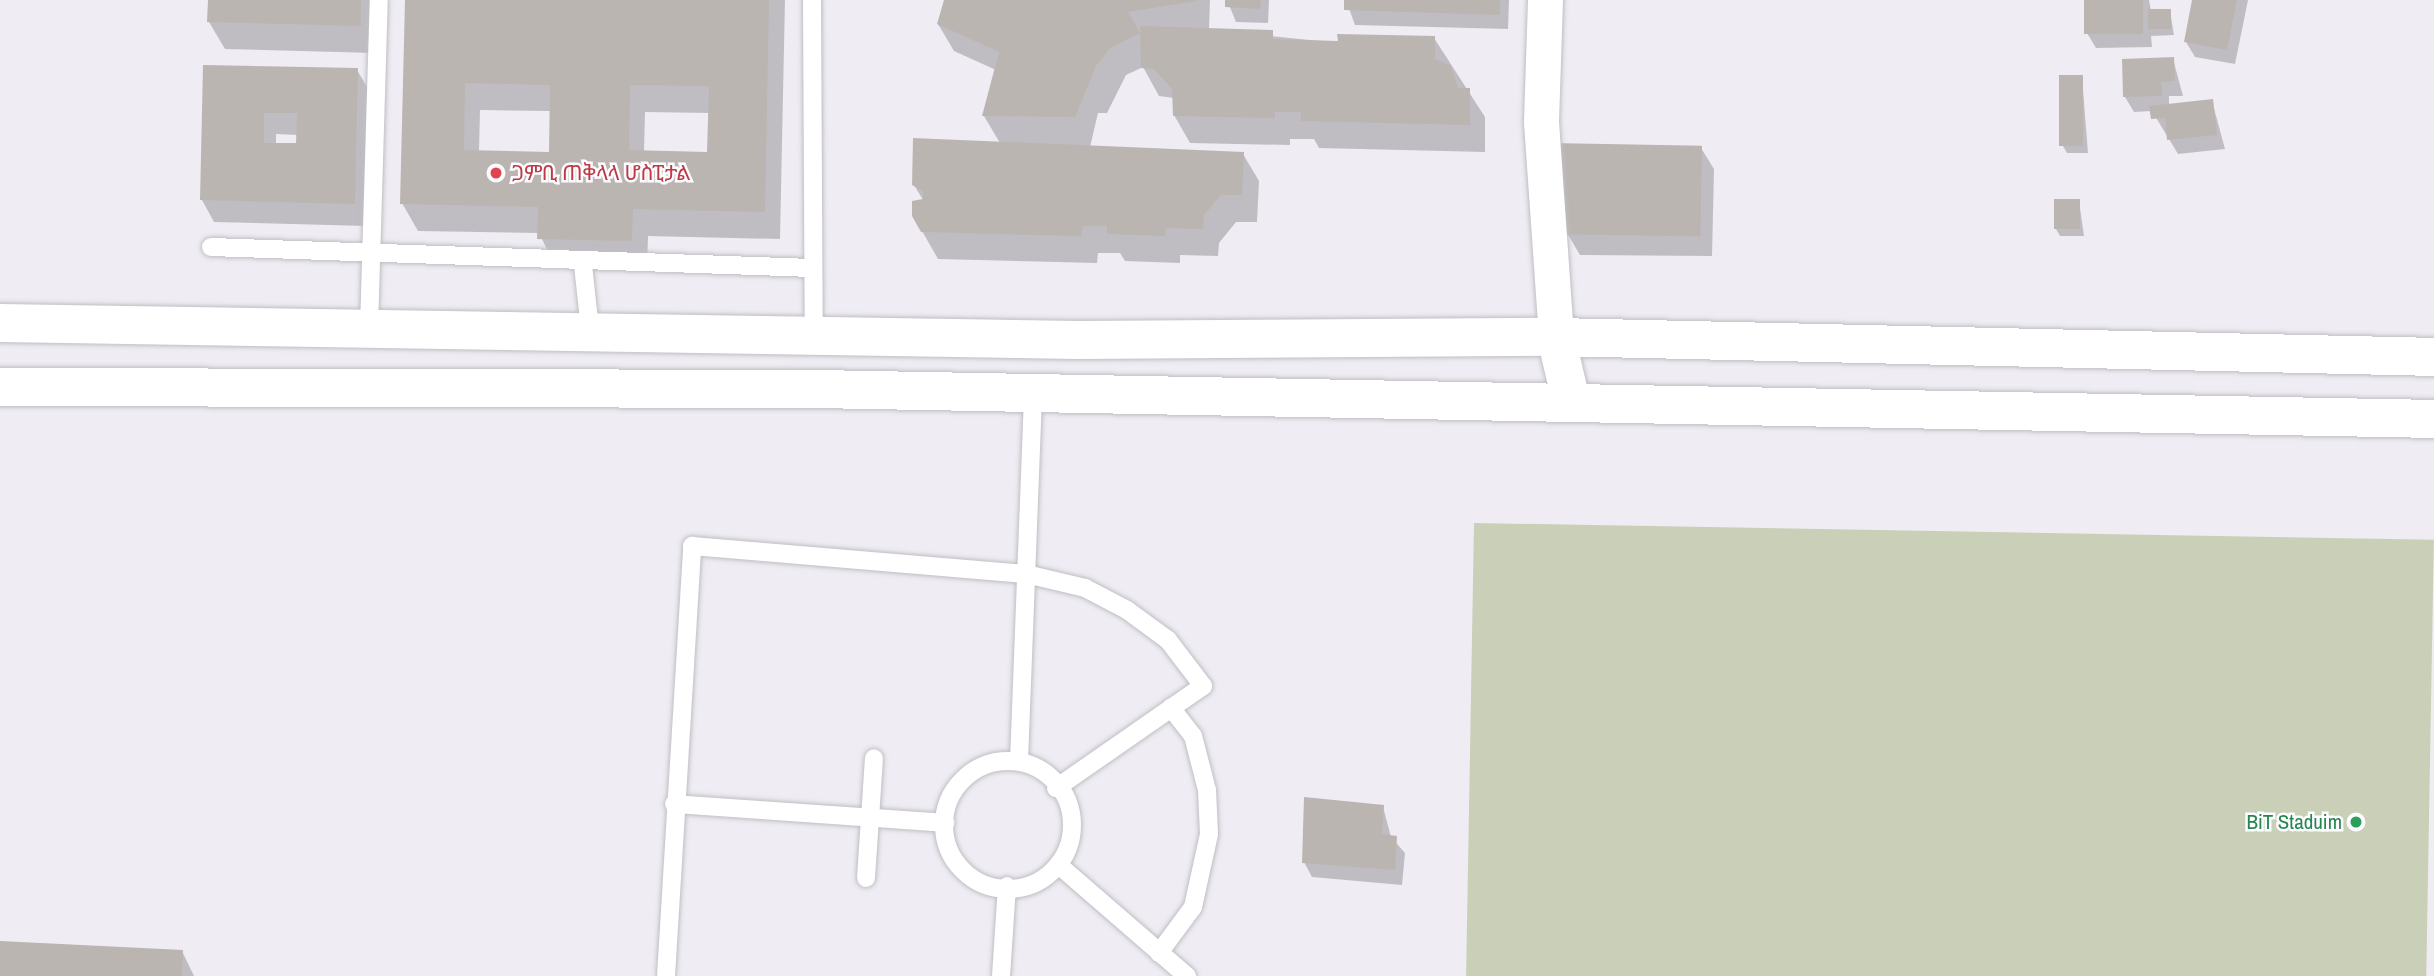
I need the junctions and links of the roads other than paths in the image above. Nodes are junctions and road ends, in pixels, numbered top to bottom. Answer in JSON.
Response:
{"nodes":[{"id":1,"x":379,"y":0,"type":"edge"},
{"id":2,"x":812,"y":0,"type":"edge"},
{"id":3,"x":1545,"y":0,"type":"edge"},
{"id":4,"x":211,"y":247,"type":"dead end"},
{"id":5,"x":370,"y":256,"type":"junction"},
{"id":6,"x":583,"y":265,"type":"junction"},
{"id":7,"x":811,"y":268,"type":"junction"},
{"id":8,"x":0,"y":323,"type":"edge"},
{"id":9,"x":369,"y":328,"type":"junction"},
{"id":10,"x":590,"y":329,"type":"junction"},
{"id":11,"x":814,"y":337,"type":"junction"},
{"id":12,"x":1556,"y":337,"type":"junction"},
{"id":13,"x":2434,"y":357,"type":"edge"},
{"id":14,"x":368,"y":386,"type":"junction"},
{"id":15,"x":0,"y":387,"type":"edge"},
{"id":16,"x":816,"y":389,"type":"junction"},
{"id":17,"x":1033,"y":393,"type":"junction"},
{"id":18,"x":1571,"y":401,"type":"junction"},
{"id":19,"x":2434,"y":419,"type":"edge"},
{"id":20,"x":1026,"y":574,"type":"junction"},
{"id":21,"x":1171,"y":708,"type":"junction"},
{"id":22,"x":874,"y":758,"type":"dead end"},
{"id":23,"x":1019,"y":761,"type":"junction"},
{"id":24,"x":1056,"y":788,"type":"junction"},
{"id":25,"x":674,"y":804,"type":"junction"},
{"id":26,"x":870,"y":816,"type":"junction"},
{"id":27,"x":945,"y":823,"type":"junction"},
{"id":28,"x":1061,"y":867,"type":"junction"},
{"id":29,"x":866,"y":878,"type":"dead end"},
{"id":30,"x":1007,"y":886,"type":"junction"},
{"id":31,"x":1159,"y":953,"type":"junction"},
{"id":32,"x":666,"y":976,"type":"edge"},
{"id":33,"x":1000,"y":976,"type":"edge"},
{"id":34,"x":1186,"y":976,"type":"edge"}],
"edges":[{"from":1,"to":5,"type":"lane"},
{"from":2,"to":7,"type":"lane"},
{"from":3,"to":12,"type":"street"},
{"from":4,"to":5,"type":"lane"},
{"from":5,"to":6,"type":"lane"},
{"from":5,"to":9,"type":"lane"},
{"from":6,"to":7,"type":"lane"},
{"from":6,"to":10,"type":"lane"},
{"from":7,"to":11,"type":"lane"},
{"from":8,"to":9,"type":"street"},
{"from":9,"to":10,"type":"street"},
{"from":9,"to":14,"type":"street"},
{"from":10,"to":11,"type":"street"},
{"from":11,"to":12,"type":"street"},
{"from":11,"to":16,"type":"street"},
{"from":12,"to":13,"type":"street"},
{"from":12,"to":18,"type":"street"},
{"from":14,"to":15,"type":"street"},
{"from":14,"to":16,"type":"street"},
{"from":16,"to":17,"type":"street"},
{"from":17,"to":18,"type":"street"},
{"from":17,"to":20,"type":"lane"},
{"from":18,"to":19,"type":"street"},
{"from":20,"to":21,"type":"lane"},
{"from":20,"to":23,"type":"lane"},
{"from":20,"to":25,"type":"lane"},
{"from":21,"to":24,"type":"lane"},
{"from":21,"to":31,"type":"lane"},
{"from":22,"to":26,"type":"lane"},
{"from":23,"to":24,"type":"lane"},
{"from":23,"to":27,"type":"lane"},
{"from":24,"to":28,"type":"lane"},
{"from":25,"to":26,"type":"lane"},
{"from":25,"to":32,"type":"lane"},
{"from":26,"to":27,"type":"lane"},
{"from":26,"to":29,"type":"lane"},
{"from":27,"to":30,"type":"lane"},
{"from":28,"to":30,"type":"lane"},
{"from":28,"to":31,"type":"lane"},
{"from":30,"to":33,"type":"lane"},
{"from":31,"to":34,"type":"lane"}]}
